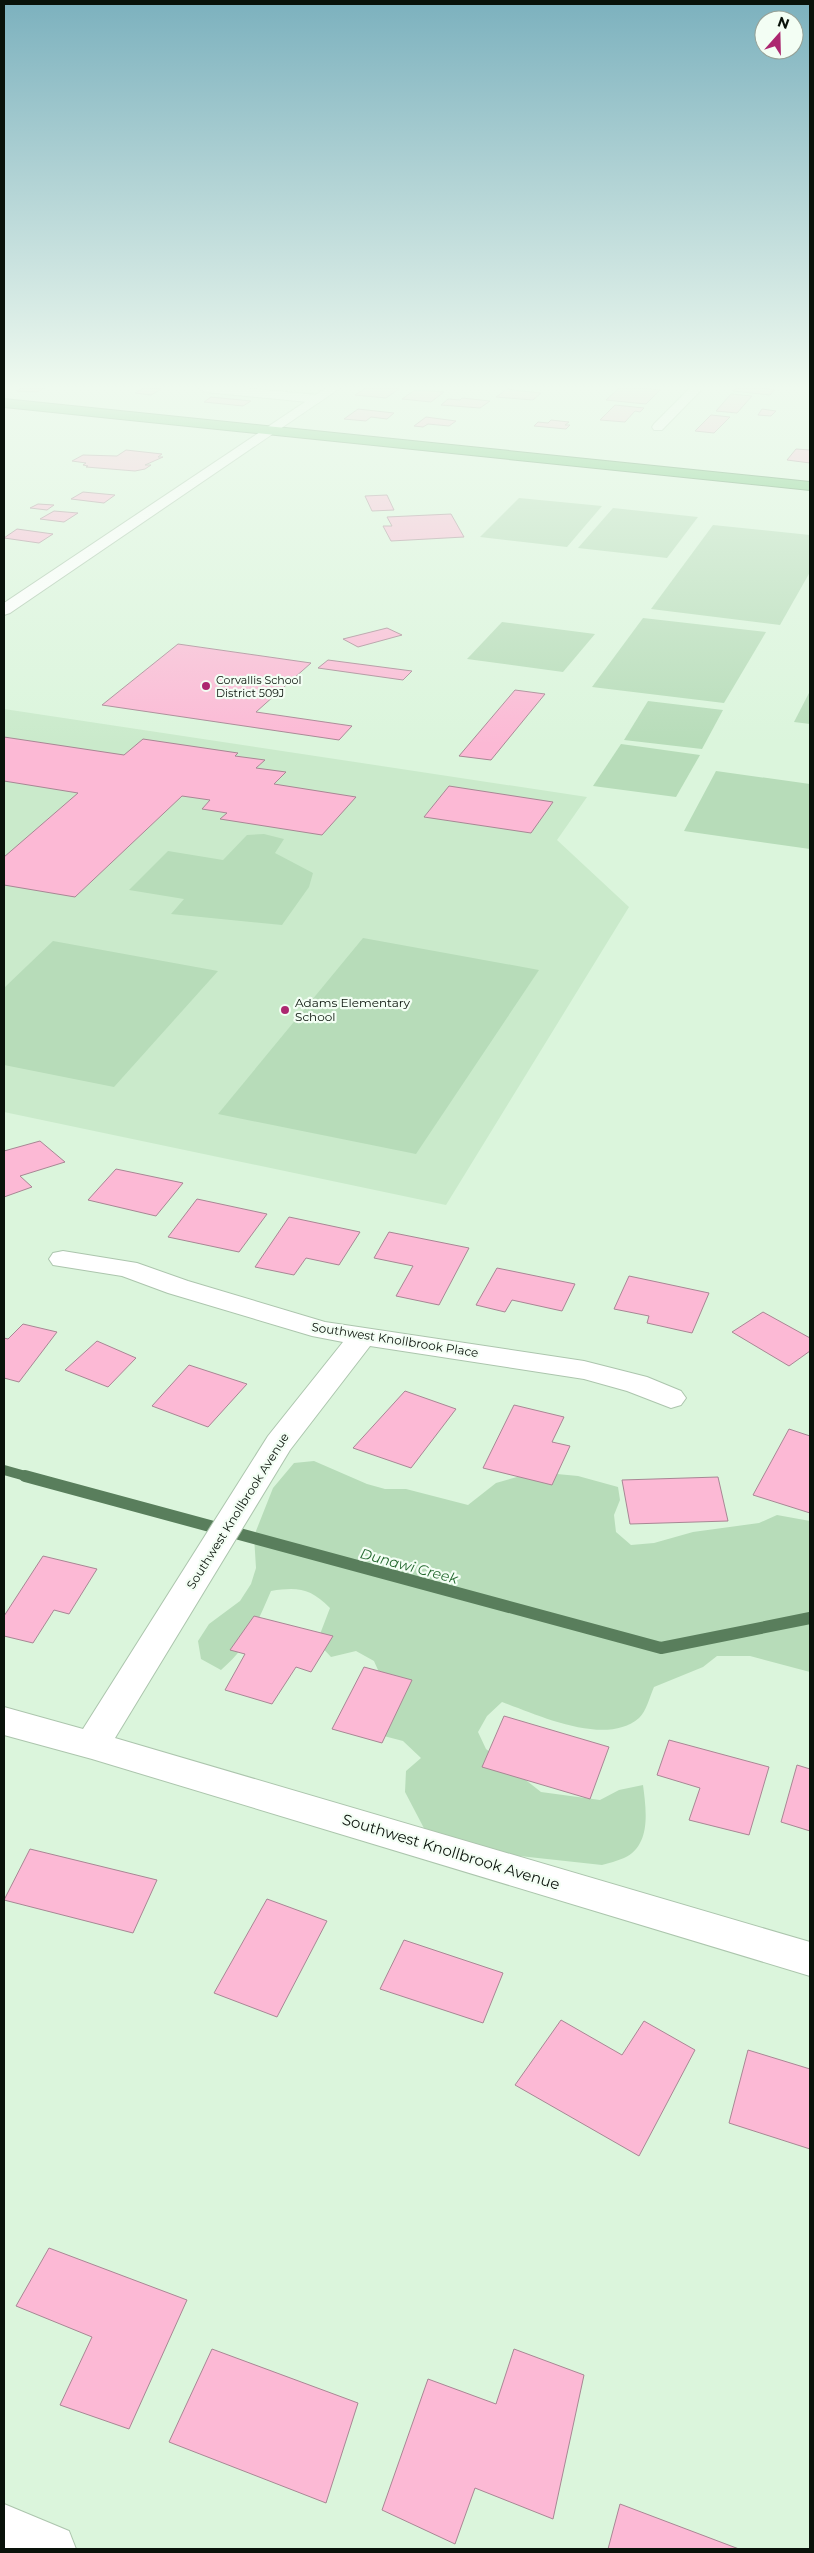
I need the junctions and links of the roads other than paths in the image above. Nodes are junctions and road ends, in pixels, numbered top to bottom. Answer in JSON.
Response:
{"nodes":[{"id":1,"x":157,"y":507,"type":"edge"},
{"id":2,"x":4,"y":610,"type":"edge"},
{"id":3,"x":64,"y":1259,"type":"dead end"},
{"id":4,"x":364,"y":1335,"type":"junction"},
{"id":5,"x":671,"y":1398,"type":"dead end"},
{"id":6,"x":4,"y":1721,"type":"edge"},
{"id":7,"x":92,"y":1745,"type":"junction"},
{"id":8,"x":810,"y":1958,"type":"edge"},
{"id":9,"x":4,"y":2530,"type":"edge"},
{"id":10,"x":51,"y":2549,"type":"edge"}],
"edges":[{"from":1,"to":2,"type":"street"},
{"from":3,"to":4,"type":"street","name":"Southwest Knollbrook Place"},
{"from":4,"to":5,"type":"street","name":"Southwest Knollbrook Place"},
{"from":4,"to":7,"type":"street","name":"Southwest Knollbrook Avenue"},
{"from":6,"to":7,"type":"street","name":"Southwest Knollbrook Avenue"},
{"from":7,"to":8,"type":"street","name":"Southwest Knollbrook Avenue"},
{"from":9,"to":10,"type":"street"}]}
